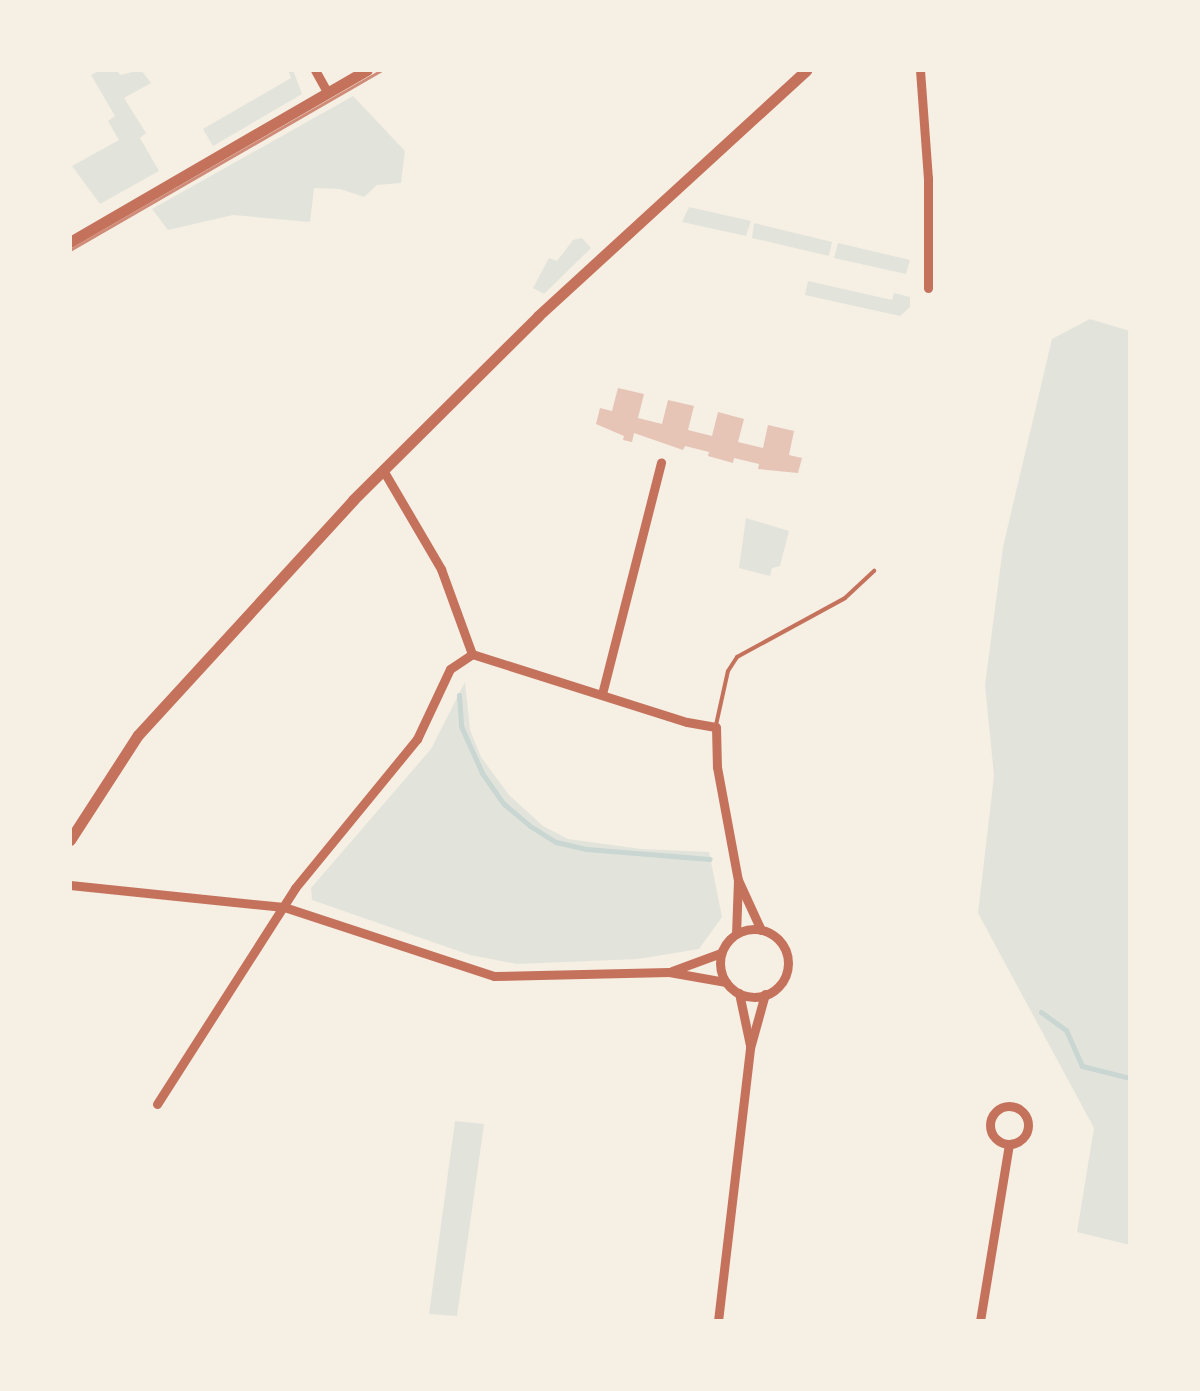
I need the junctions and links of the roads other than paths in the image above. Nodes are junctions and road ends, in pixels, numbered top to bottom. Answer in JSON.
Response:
{"nodes":[{"id":1,"x":315,"y":70,"type":"edge"},
{"id":2,"x":366,"y":70,"type":"edge"},
{"id":3,"x":806,"y":70,"type":"edge"},
{"id":4,"x":920,"y":70,"type":"edge"},
{"id":5,"x":328,"y":93,"type":"junction"},
{"id":6,"x":70,"y":242,"type":"edge"},
{"id":7,"x":928,"y":288,"type":"dead end"},
{"id":8,"x":662,"y":462,"type":"dead end"},
{"id":9,"x":383,"y":470,"type":"junction"},
{"id":10,"x":874,"y":570,"type":"dead end"},
{"id":11,"x":472,"y":654,"type":"junction"},
{"id":12,"x":602,"y":694,"type":"junction"},
{"id":13,"x":716,"y":727,"type":"junction"},
{"id":14,"x":70,"y":840,"type":"edge"},
{"id":15,"x":738,"y":880,"type":"junction"},
{"id":16,"x":70,"y":885,"type":"edge"},
{"id":17,"x":284,"y":908,"type":"junction"},
{"id":18,"x":761,"y":930,"type":"junction"},
{"id":19,"x":736,"y":934,"type":"junction"},
{"id":20,"x":721,"y":953,"type":"junction"},
{"id":21,"x":668,"y":972,"type":"junction"},
{"id":22,"x":726,"y":982,"type":"junction"},
{"id":23,"x":740,"y":994,"type":"junction"},
{"id":24,"x":765,"y":994,"type":"junction"},
{"id":25,"x":750,"y":1048,"type":"junction"},
{"id":26,"x":157,"y":1104,"type":"dead end"},
{"id":27,"x":1010,"y":1144,"type":"junction"},
{"id":28,"x":718,"y":1321,"type":"edge"},
{"id":29,"x":980,"y":1321,"type":"edge"}],
"edges":[{"from":1,"to":5,"type":"street"},
{"from":2,"to":5,"type":"street"},
{"from":3,"to":9,"type":"street"},
{"from":4,"to":7,"type":"street"},
{"from":5,"to":6,"type":"street"},
{"from":8,"to":12,"type":"street"},
{"from":9,"to":11,"type":"street"},
{"from":9,"to":14,"type":"street"},
{"from":10,"to":13,"type":"lane"},
{"from":11,"to":12,"type":"street"},
{"from":11,"to":17,"type":"street"},
{"from":12,"to":13,"type":"street"},
{"from":13,"to":15,"type":"street"},
{"from":15,"to":18,"type":"street"},
{"from":15,"to":19,"type":"street"},
{"from":16,"to":17,"type":"street"},
{"from":17,"to":21,"type":"street"},
{"from":17,"to":26,"type":"street"},
{"from":18,"to":19,"type":"street"},
{"from":18,"to":24,"type":"street"},
{"from":19,"to":20,"type":"street"},
{"from":20,"to":21,"type":"street"},
{"from":20,"to":22,"type":"street"},
{"from":21,"to":22,"type":"street"},
{"from":22,"to":23,"type":"street"},
{"from":23,"to":24,"type":"street"},
{"from":23,"to":25,"type":"street"},
{"from":24,"to":25,"type":"street"},
{"from":25,"to":28,"type":"street"},
{"from":27,"to":27,"type":"street"},
{"from":27,"to":29,"type":"street"}]}
